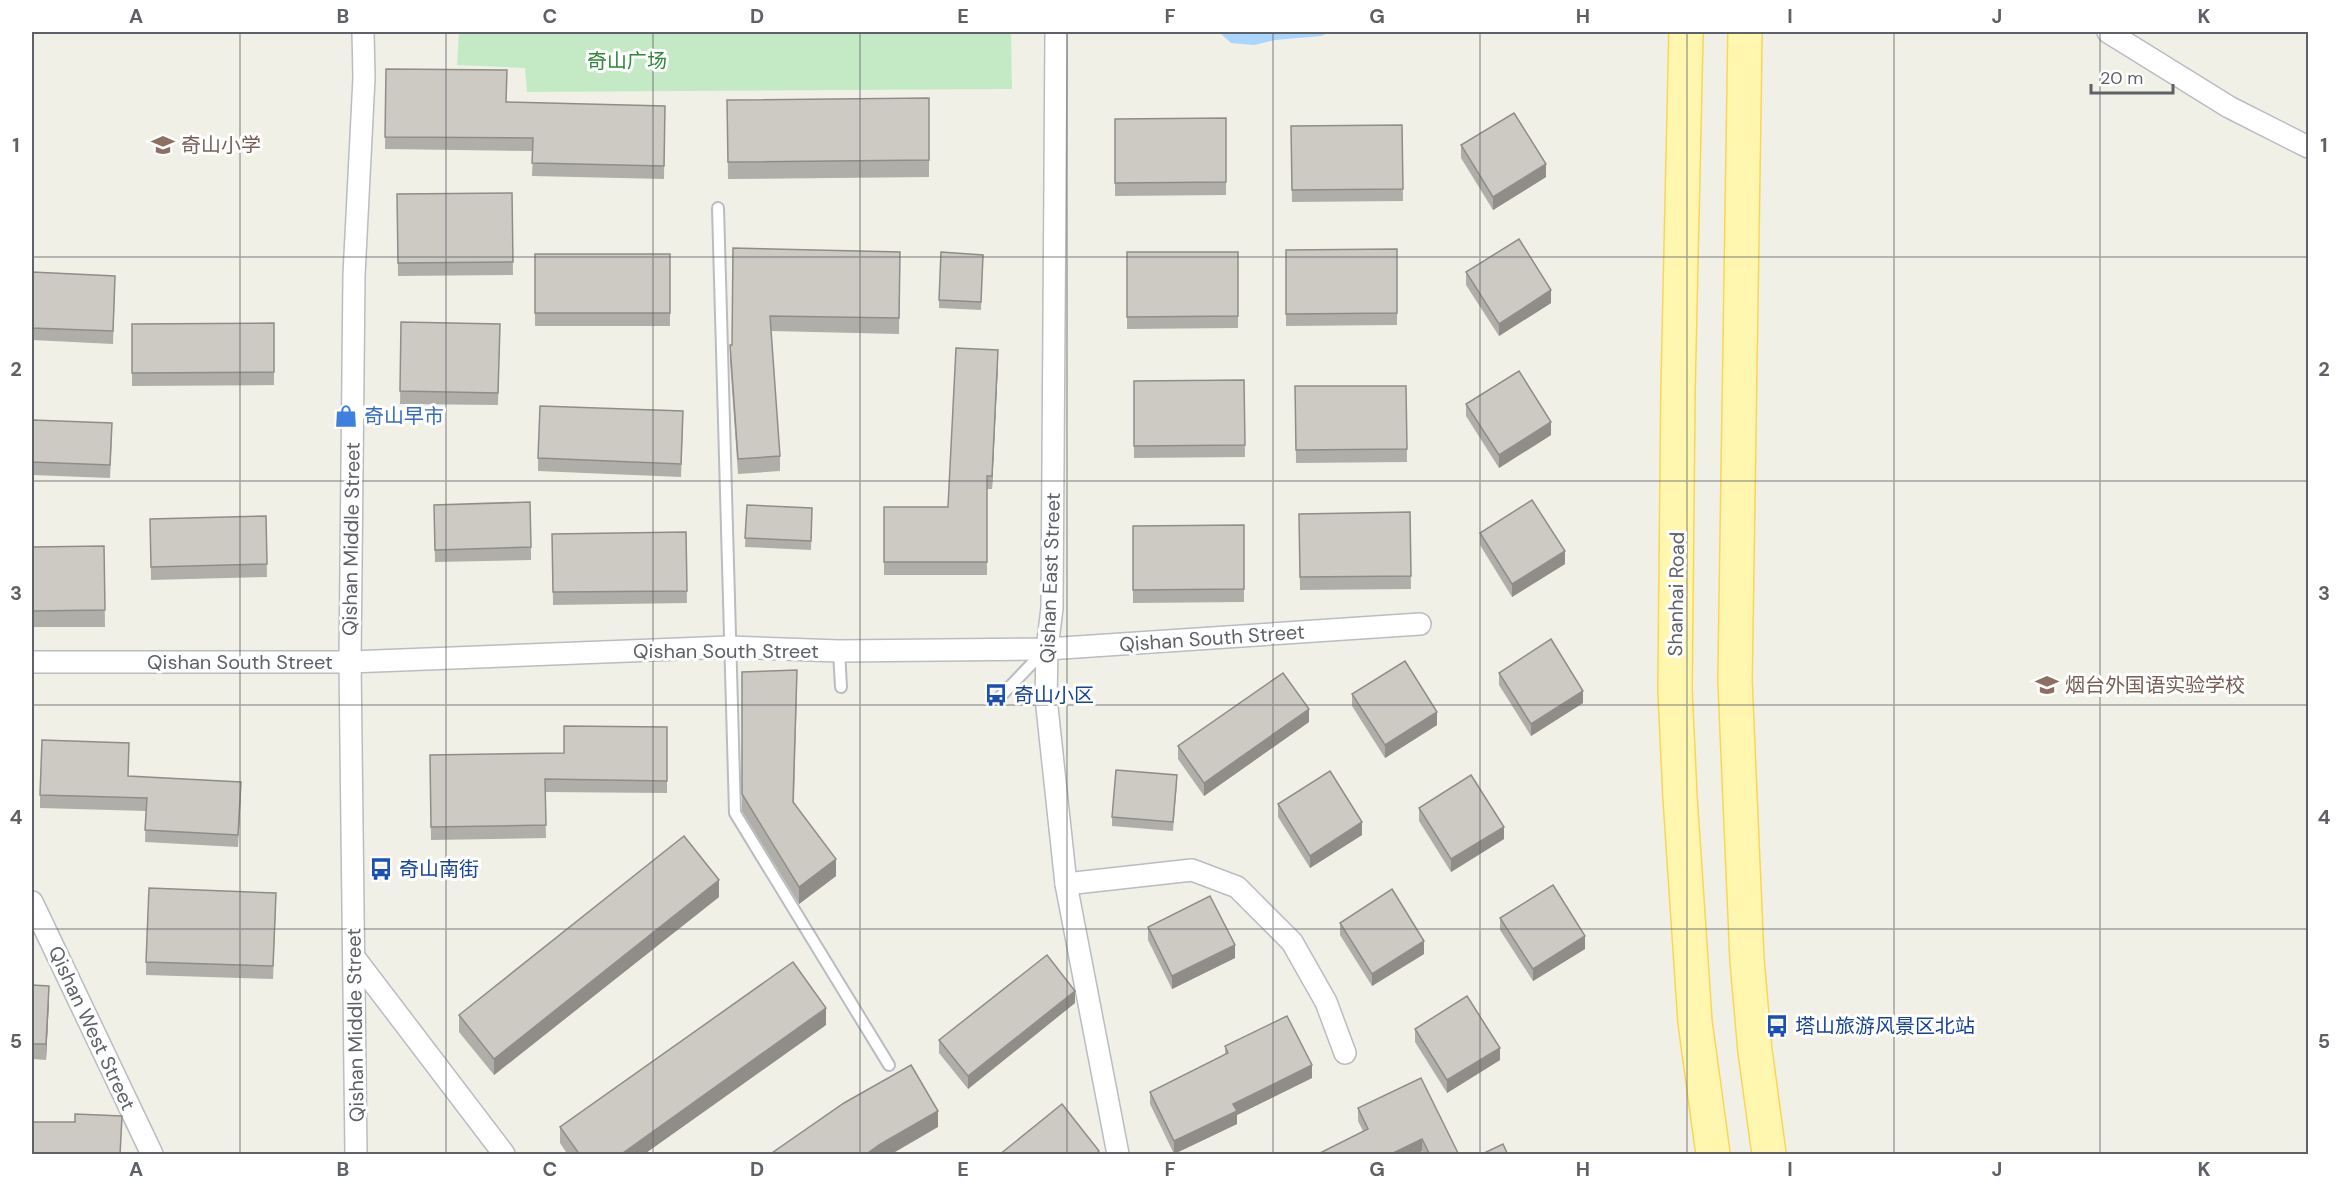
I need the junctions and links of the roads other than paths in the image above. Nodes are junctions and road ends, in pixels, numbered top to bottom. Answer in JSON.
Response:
{"nodes":[{"id":1,"x":363,"y":32,"type":"edge"},
{"id":2,"x":1056,"y":32,"type":"edge"},
{"id":3,"x":1686,"y":32,"type":"edge"},
{"id":4,"x":1745,"y":32,"type":"edge"},
{"id":5,"x":2108,"y":32,"type":"edge"},
{"id":6,"x":2308,"y":147,"type":"edge"},
{"id":7,"x":718,"y":208,"type":"dead end"},
{"id":8,"x":1420,"y":624,"type":"dead end"},
{"id":9,"x":729,"y":647,"type":"junction"},
{"id":10,"x":1047,"y":649,"type":"junction"},
{"id":11,"x":839,"y":651,"type":"junction"},
{"id":12,"x":32,"y":662,"type":"edge"},
{"id":13,"x":350,"y":662,"type":"junction"},
{"id":14,"x":841,"y":687,"type":"dead end"},
{"id":15,"x":998,"y":699,"type":"dead end"},
{"id":16,"x":1066,"y":884,"type":"junction"},
{"id":17,"x":32,"y":902,"type":"edge"},
{"id":18,"x":354,"y":957,"type":"junction"},
{"id":19,"x":1345,"y":1053,"type":"dead end"},
{"id":20,"x":889,"y":1065,"type":"dead end"},
{"id":21,"x":152,"y":1155,"type":"edge"},
{"id":22,"x":356,"y":1155,"type":"edge"},
{"id":23,"x":504,"y":1155,"type":"edge"},
{"id":24,"x":1118,"y":1155,"type":"edge"},
{"id":25,"x":1713,"y":1155,"type":"edge"},
{"id":26,"x":1769,"y":1155,"type":"edge"}],
"edges":[{"from":1,"to":13,"type":"street","name":"Qishan Middle Street"},
{"from":2,"to":10,"type":"street","name":"Qishan East Street"},
{"from":3,"to":25,"type":"main road","name":"Shanhai Road"},
{"from":4,"to":26,"type":"main road"},
{"from":5,"to":6,"type":"street"},
{"from":7,"to":9,"type":"lane"},
{"from":8,"to":10,"type":"street","name":"Qishan South Street"},
{"from":9,"to":11,"type":"street","name":"Qishan South Street"},
{"from":9,"to":13,"type":"street","name":"Qishan South Street"},
{"from":9,"to":20,"type":"lane"},
{"from":10,"to":11,"type":"street","name":"Qishan South Street"},
{"from":10,"to":15,"type":"lane"},
{"from":10,"to":16,"type":"street","name":"Qishan East Street"},
{"from":11,"to":14,"type":"lane"},
{"from":12,"to":13,"type":"street","name":"Qishan South Street"},
{"from":13,"to":18,"type":"street","name":"Qishan Middle Street"},
{"from":16,"to":19,"type":"street"},
{"from":16,"to":24,"type":"street","name":"Qishan East Street"},
{"from":17,"to":21,"type":"street","name":"Qishan West Street"},
{"from":18,"to":22,"type":"street","name":"Qishan Middle Street"},
{"from":18,"to":23,"type":"street"}]}
